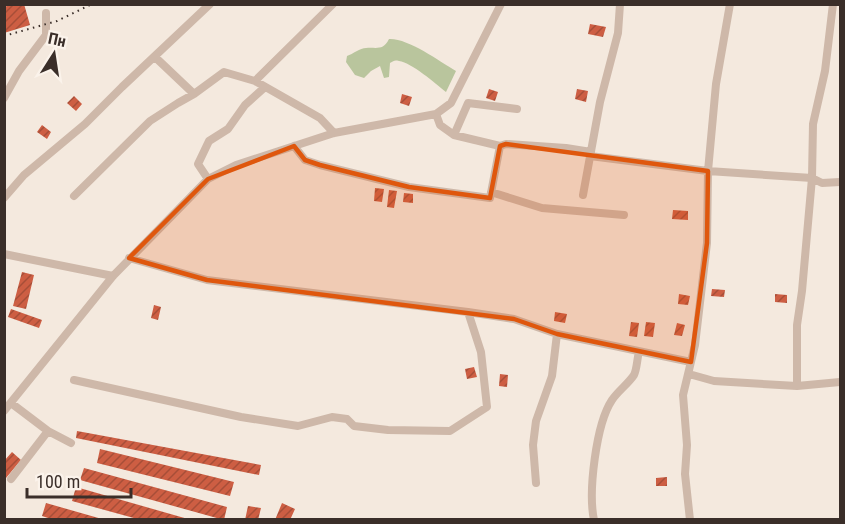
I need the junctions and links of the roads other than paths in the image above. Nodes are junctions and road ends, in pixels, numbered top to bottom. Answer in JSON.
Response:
{"nodes":[{"id":1,"x":210,"y":4,"type":"edge"},
{"id":2,"x":333,"y":4,"type":"edge"},
{"id":3,"x":501,"y":4,"type":"edge"},
{"id":4,"x":620,"y":4,"type":"edge"},
{"id":5,"x":730,"y":4,"type":"edge"},
{"id":6,"x":833,"y":4,"type":"edge"},
{"id":7,"x":46,"y":13,"type":"dead end"},
{"id":8,"x":155,"y":57,"type":"junction"},
{"id":9,"x":255,"y":81,"type":"junction"},
{"id":10,"x":265,"y":87,"type":"junction"},
{"id":11,"x":194,"y":94,"type":"junction"},
{"id":12,"x":4,"y":98,"type":"edge"},
{"id":13,"x":517,"y":108,"type":"dead end"},
{"id":14,"x":436,"y":114,"type":"junction"},
{"id":15,"x":334,"y":133,"type":"junction"},
{"id":16,"x":454,"y":135,"type":"junction"},
{"id":17,"x":294,"y":146,"type":"junction"},
{"id":18,"x":500,"y":146,"type":"junction"},
{"id":19,"x":591,"y":154,"type":"junction"},
{"id":20,"x":708,"y":171,"type":"junction"},
{"id":21,"x":812,"y":178,"type":"junction"},
{"id":22,"x":208,"y":179,"type":"junction"},
{"id":23,"x":840,"y":182,"type":"edge"},
{"id":24,"x":491,"y":192,"type":"junction"},
{"id":25,"x":583,"y":195,"type":"dead end"},
{"id":26,"x":74,"y":196,"type":"dead end"},
{"id":27,"x":4,"y":198,"type":"edge"},
{"id":28,"x":624,"y":215,"type":"dead end"},
{"id":29,"x":4,"y":254,"type":"edge"},
{"id":30,"x":129,"y":258,"type":"junction"},
{"id":31,"x":113,"y":276,"type":"junction"},
{"id":32,"x":468,"y":312,"type":"junction"},
{"id":33,"x":557,"y":334,"type":"junction"},
{"id":34,"x":639,"y":352,"type":"junction"},
{"id":35,"x":690,"y":362,"type":"junction"},
{"id":36,"x":689,"y":374,"type":"junction"},
{"id":37,"x":74,"y":380,"type":"dead end"},
{"id":38,"x":840,"y":382,"type":"edge"},
{"id":39,"x":797,"y":386,"type":"junction"},
{"id":40,"x":11,"y":403,"type":"junction"},
{"id":41,"x":4,"y":411,"type":"edge"},
{"id":42,"x":48,"y":431,"type":"junction"},
{"id":43,"x":71,"y":443,"type":"dead end"},
{"id":44,"x":11,"y":479,"type":"dead end"},
{"id":45,"x":536,"y":483,"type":"dead end"},
{"id":46,"x":594,"y":519,"type":"edge"},
{"id":47,"x":690,"y":519,"type":"edge"}],
"edges":[{"from":1,"to":8,"type":"street"},
{"from":2,"to":9,"type":"street"},
{"from":3,"to":14,"type":"street"},
{"from":4,"to":19,"type":"street"},
{"from":5,"to":20,"type":"street"},
{"from":6,"to":21,"type":"street"},
{"from":7,"to":12,"type":"street"},
{"from":8,"to":11,"type":"street"},
{"from":8,"to":27,"type":"street"},
{"from":9,"to":10,"type":"street"},
{"from":9,"to":11,"type":"street"},
{"from":10,"to":15,"type":"street"},
{"from":10,"to":22,"type":"street"},
{"from":11,"to":26,"type":"street"},
{"from":13,"to":16,"type":"street"},
{"from":14,"to":15,"type":"street"},
{"from":14,"to":16,"type":"street"},
{"from":15,"to":17,"type":"street"},
{"from":16,"to":18,"type":"street"},
{"from":17,"to":22,"type":"street"},
{"from":17,"to":24,"type":"street"},
{"from":18,"to":19,"type":"street"},
{"from":18,"to":24,"type":"street"},
{"from":19,"to":20,"type":"street"},
{"from":19,"to":25,"type":"street"},
{"from":20,"to":21,"type":"street"},
{"from":20,"to":35,"type":"street"},
{"from":21,"to":23,"type":"street"},
{"from":21,"to":39,"type":"street"},
{"from":22,"to":30,"type":"street"},
{"from":24,"to":28,"type":"street"},
{"from":29,"to":31,"type":"street"},
{"from":30,"to":31,"type":"street"},
{"from":30,"to":32,"type":"street"},
{"from":31,"to":40,"type":"street"},
{"from":32,"to":33,"type":"street"},
{"from":32,"to":37,"type":"street"},
{"from":33,"to":34,"type":"street"},
{"from":33,"to":45,"type":"street"},
{"from":34,"to":35,"type":"street"},
{"from":34,"to":46,"type":"street"},
{"from":35,"to":36,"type":"street"},
{"from":36,"to":39,"type":"street"},
{"from":36,"to":47,"type":"street"},
{"from":38,"to":39,"type":"street"},
{"from":40,"to":41,"type":"street"},
{"from":40,"to":42,"type":"street"},
{"from":42,"to":43,"type":"street"},
{"from":42,"to":44,"type":"street"}]}
